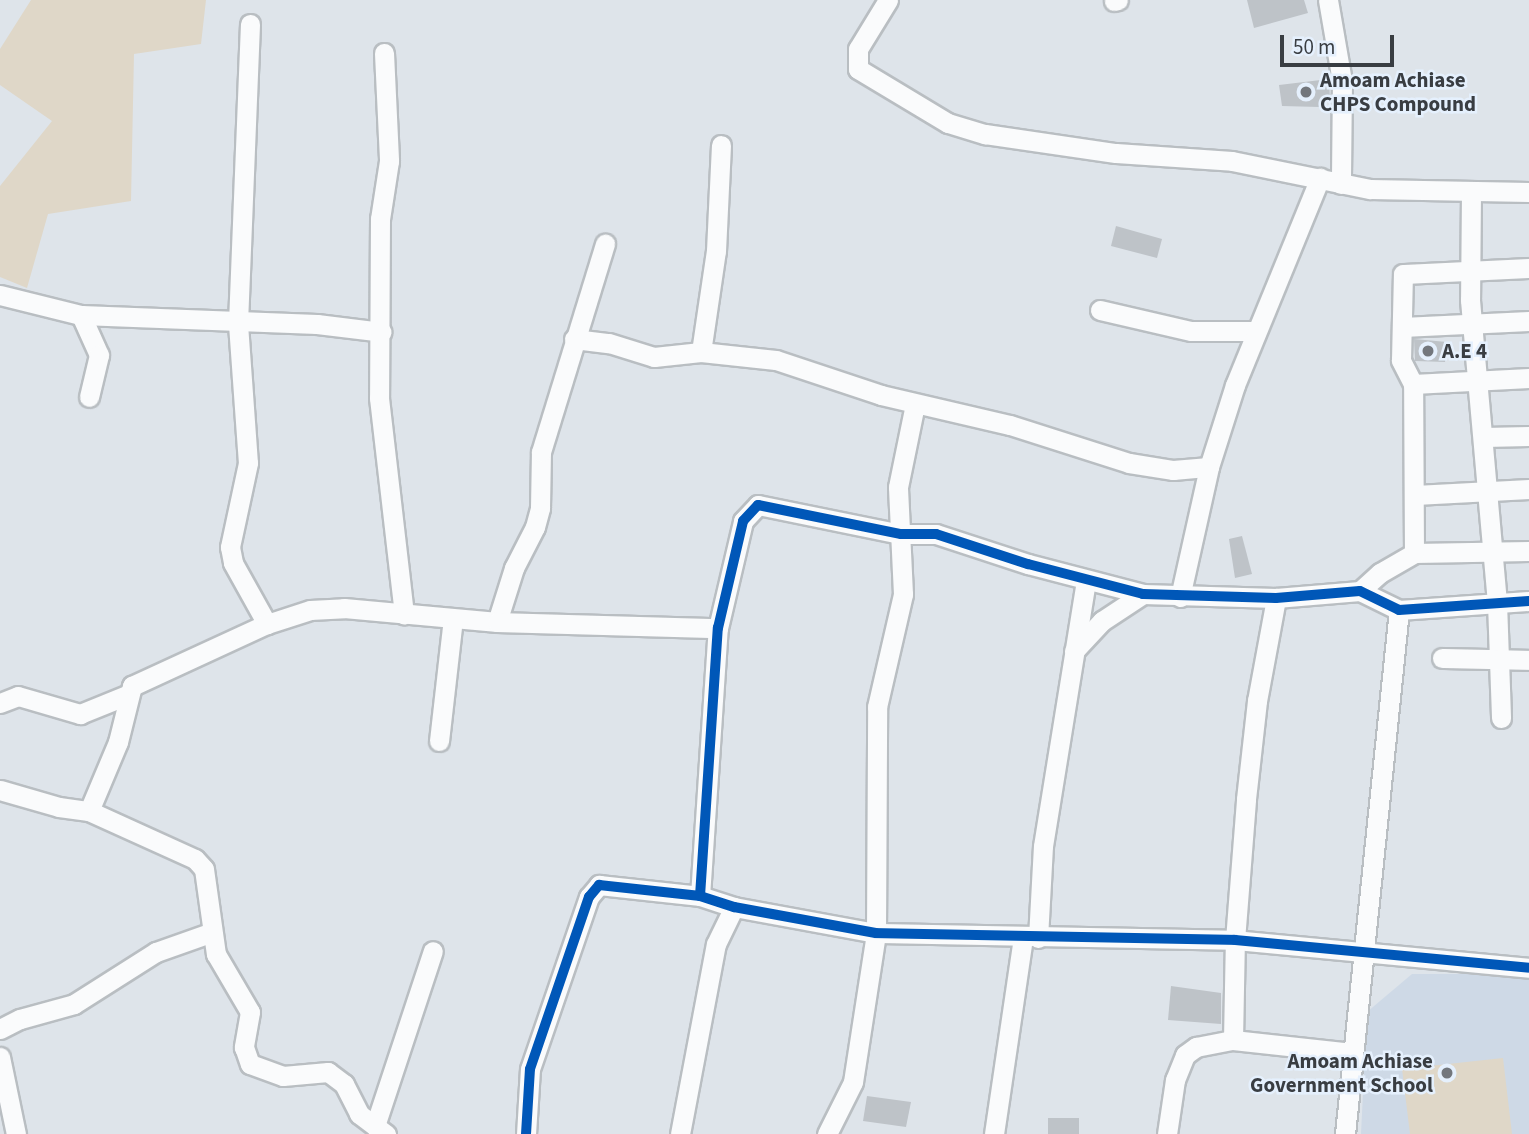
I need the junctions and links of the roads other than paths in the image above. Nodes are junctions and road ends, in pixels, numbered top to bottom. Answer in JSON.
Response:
{"nodes":[{"id":1,"x":888,"y":0,"type":"edge"},
{"id":2,"x":1328,"y":0,"type":"edge"},
{"id":3,"x":250,"y":24,"type":"dead end"},
{"id":4,"x":384,"y":53,"type":"dead end"},
{"id":5,"x":721,"y":145,"type":"dead end"},
{"id":6,"x":1320,"y":178,"type":"junction"},
{"id":7,"x":1341,"y":184,"type":"junction"},
{"id":8,"x":1471,"y":192,"type":"junction"},
{"id":9,"x":1529,"y":192,"type":"edge"},
{"id":10,"x":605,"y":244,"type":"dead end"},
{"id":11,"x":1529,"y":268,"type":"edge"},
{"id":12,"x":1469,"y":270,"type":"junction"},
{"id":13,"x":0,"y":295,"type":"edge"},
{"id":14,"x":1100,"y":310,"type":"dead end"},
{"id":15,"x":81,"y":315,"type":"junction"},
{"id":16,"x":1529,"y":321,"type":"edge"},
{"id":17,"x":238,"y":324,"type":"junction"},
{"id":18,"x":1475,"y":324,"type":"junction"},
{"id":19,"x":1402,"y":327,"type":"junction"},
{"id":20,"x":1255,"y":331,"type":"junction"},
{"id":21,"x":382,"y":332,"type":"junction"},
{"id":22,"x":574,"y":340,"type":"junction"},
{"id":23,"x":701,"y":352,"type":"junction"},
{"id":24,"x":1529,"y":378,"type":"edge"},
{"id":25,"x":1478,"y":380,"type":"junction"},
{"id":26,"x":1413,"y":384,"type":"junction"},
{"id":27,"x":89,"y":397,"type":"dead end"},
{"id":28,"x":915,"y":404,"type":"junction"},
{"id":29,"x":1529,"y":436,"type":"edge"},
{"id":30,"x":1484,"y":437,"type":"junction"},
{"id":31,"x":1209,"y":467,"type":"junction"},
{"id":32,"x":1529,"y":489,"type":"edge"},
{"id":33,"x":1488,"y":490,"type":"junction"},
{"id":34,"x":1415,"y":495,"type":"junction"},
{"id":35,"x":901,"y":534,"type":"junction"},
{"id":36,"x":1529,"y":551,"type":"edge"},
{"id":37,"x":1493,"y":552,"type":"junction"},
{"id":38,"x":1415,"y":553,"type":"junction"},
{"id":39,"x":1086,"y":580,"type":"junction"},
{"id":40,"x":1360,"y":591,"type":"junction"},
{"id":41,"x":1143,"y":594,"type":"junction"},
{"id":42,"x":1180,"y":597,"type":"junction"},
{"id":43,"x":1276,"y":598,"type":"junction"},
{"id":44,"x":1529,"y":601,"type":"edge"},
{"id":45,"x":1497,"y":603,"type":"junction"},
{"id":46,"x":1399,"y":610,"type":"junction"},
{"id":47,"x":404,"y":615,"type":"junction"},
{"id":48,"x":453,"y":620,"type":"junction"},
{"id":49,"x":497,"y":622,"type":"junction"},
{"id":50,"x":267,"y":624,"type":"junction"},
{"id":51,"x":718,"y":628,"type":"junction"},
{"id":52,"x":1073,"y":653,"type":"junction"},
{"id":53,"x":1442,"y":658,"type":"dead end"},
{"id":54,"x":1500,"y":659,"type":"junction"},
{"id":55,"x":1529,"y":660,"type":"edge"},
{"id":56,"x":127,"y":695,"type":"junction"},
{"id":57,"x":0,"y":703,"type":"edge"},
{"id":58,"x":1501,"y":718,"type":"dead end"},
{"id":59,"x":439,"y":741,"type":"dead end"},
{"id":60,"x":0,"y":790,"type":"edge"},
{"id":61,"x":89,"y":811,"type":"junction"},
{"id":62,"x":700,"y":896,"type":"junction"},
{"id":63,"x":734,"y":907,"type":"junction"},
{"id":64,"x":210,"y":933,"type":"junction"},
{"id":65,"x":876,"y":933,"type":"junction"},
{"id":66,"x":1030,"y":937,"type":"junction"},
{"id":67,"x":1235,"y":940,"type":"junction"},
{"id":68,"x":433,"y":951,"type":"dead end"},
{"id":69,"x":1362,"y":954,"type":"junction"},
{"id":70,"x":1529,"y":968,"type":"edge"},
{"id":71,"x":0,"y":1029,"type":"edge"},
{"id":72,"x":1233,"y":1040,"type":"junction"},
{"id":73,"x":1352,"y":1053,"type":"junction"},
{"id":74,"x":0,"y":1057,"type":"edge"},
{"id":75,"x":381,"y":1130,"type":"edge"},
{"id":76,"x":16,"y":1134,"type":"edge"},
{"id":77,"x":526,"y":1134,"type":"edge"},
{"id":78,"x":680,"y":1134,"type":"edge"},
{"id":79,"x":827,"y":1134,"type":"edge"},
{"id":80,"x":994,"y":1134,"type":"edge"},
{"id":81,"x":1167,"y":1134,"type":"edge"},
{"id":82,"x":1345,"y":1134,"type":"edge"}],
"edges":[{"from":1,"to":6,"type":"street"},
{"from":2,"to":7,"type":"street"},
{"from":3,"to":17,"type":"street"},
{"from":4,"to":21,"type":"street"},
{"from":5,"to":23,"type":"street"},
{"from":6,"to":7,"type":"street"},
{"from":6,"to":20,"type":"street"},
{"from":7,"to":8,"type":"street"},
{"from":8,"to":9,"type":"street"},
{"from":8,"to":12,"type":"street"},
{"from":10,"to":22,"type":"street"},
{"from":11,"to":12,"type":"street"},
{"from":12,"to":18,"type":"street"},
{"from":12,"to":19,"type":"street"},
{"from":13,"to":15,"type":"street"},
{"from":14,"to":20,"type":"street"},
{"from":15,"to":17,"type":"street"},
{"from":15,"to":27,"type":"street"},
{"from":16,"to":18,"type":"street"},
{"from":17,"to":21,"type":"street"},
{"from":17,"to":50,"type":"street"},
{"from":18,"to":19,"type":"street"},
{"from":18,"to":25,"type":"street"},
{"from":19,"to":26,"type":"street"},
{"from":20,"to":31,"type":"street"},
{"from":21,"to":47,"type":"street"},
{"from":22,"to":23,"type":"street"},
{"from":22,"to":49,"type":"street"},
{"from":23,"to":28,"type":"street"},
{"from":24,"to":25,"type":"street"},
{"from":25,"to":26,"type":"street"},
{"from":25,"to":30,"type":"street"},
{"from":26,"to":34,"type":"street"},
{"from":28,"to":31,"type":"street"},
{"from":28,"to":35,"type":"street"},
{"from":29,"to":30,"type":"street"},
{"from":30,"to":33,"type":"street"},
{"from":31,"to":42,"type":"street"},
{"from":32,"to":33,"type":"street"},
{"from":33,"to":34,"type":"street"},
{"from":33,"to":37,"type":"street"},
{"from":34,"to":38,"type":"street"},
{"from":35,"to":39,"type":"street"},
{"from":35,"to":51,"type":"street"},
{"from":35,"to":65,"type":"street"},
{"from":36,"to":37,"type":"street"},
{"from":37,"to":38,"type":"street"},
{"from":37,"to":45,"type":"street"},
{"from":38,"to":40,"type":"street"},
{"from":39,"to":41,"type":"street"},
{"from":39,"to":52,"type":"street"},
{"from":40,"to":43,"type":"street"},
{"from":40,"to":46,"type":"street"},
{"from":41,"to":42,"type":"street"},
{"from":41,"to":52,"type":"street"},
{"from":42,"to":43,"type":"street"},
{"from":43,"to":67,"type":"street"},
{"from":44,"to":45,"type":"street"},
{"from":45,"to":46,"type":"street"},
{"from":45,"to":54,"type":"street"},
{"from":46,"to":69,"type":"street"},
{"from":47,"to":48,"type":"street"},
{"from":47,"to":50,"type":"street"},
{"from":48,"to":49,"type":"street"},
{"from":48,"to":59,"type":"street"},
{"from":49,"to":51,"type":"street"},
{"from":50,"to":56,"type":"street"},
{"from":51,"to":62,"type":"street"},
{"from":52,"to":66,"type":"street"},
{"from":53,"to":54,"type":"street"},
{"from":54,"to":55,"type":"street"},
{"from":54,"to":58,"type":"street"},
{"from":56,"to":57,"type":"street"},
{"from":56,"to":61,"type":"street"},
{"from":60,"to":61,"type":"street"},
{"from":61,"to":64,"type":"street"},
{"from":62,"to":63,"type":"street"},
{"from":62,"to":77,"type":"street"},
{"from":63,"to":65,"type":"street"},
{"from":63,"to":78,"type":"street"},
{"from":64,"to":71,"type":"street"},
{"from":64,"to":75,"type":"street"},
{"from":65,"to":66,"type":"street"},
{"from":65,"to":79,"type":"street"},
{"from":66,"to":67,"type":"street"},
{"from":66,"to":80,"type":"street"},
{"from":67,"to":69,"type":"street"},
{"from":67,"to":72,"type":"street"},
{"from":68,"to":75,"type":"street"},
{"from":69,"to":70,"type":"street"},
{"from":69,"to":73,"type":"street"},
{"from":72,"to":73,"type":"street"},
{"from":72,"to":81,"type":"street"},
{"from":73,"to":82,"type":"street"},
{"from":74,"to":76,"type":"street"}]}
